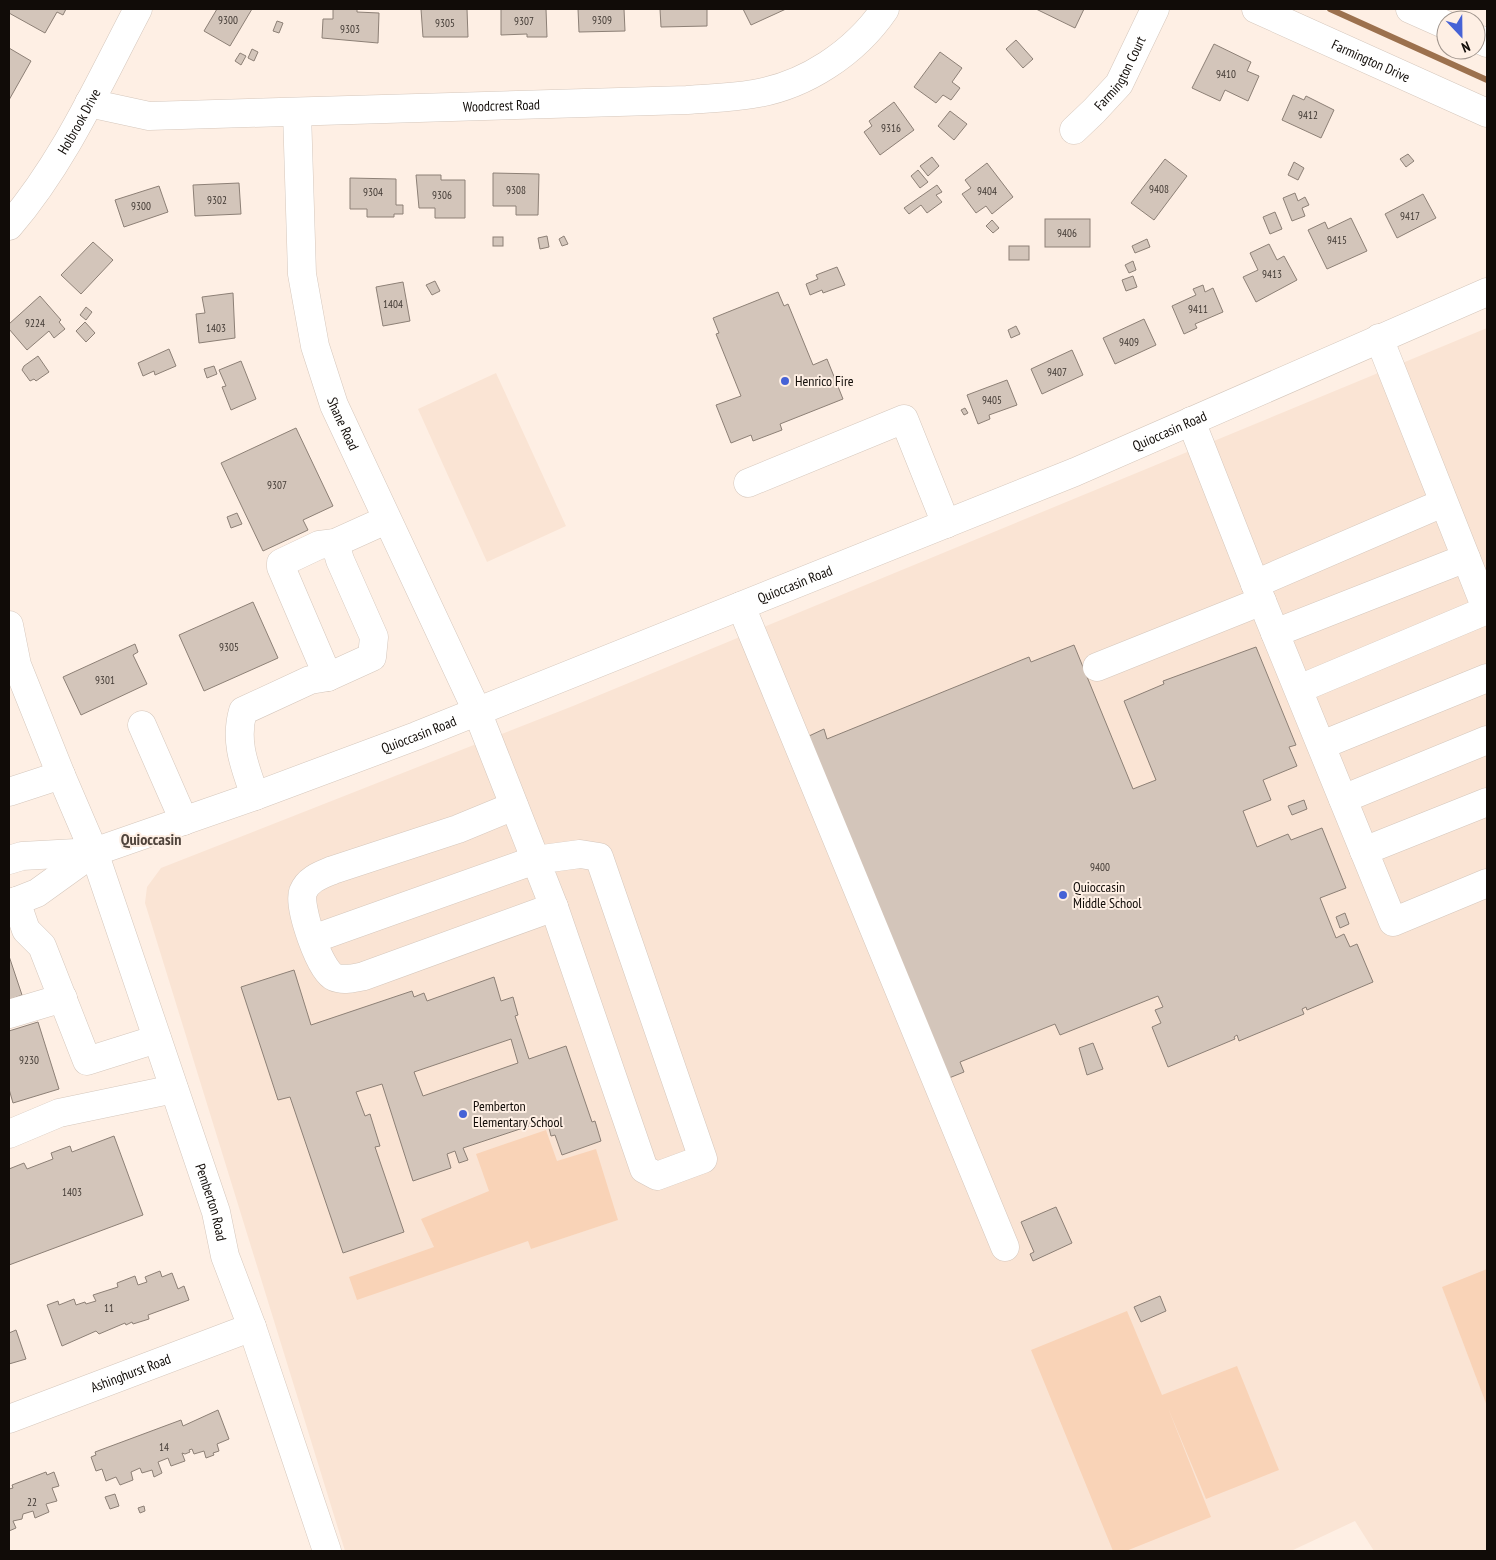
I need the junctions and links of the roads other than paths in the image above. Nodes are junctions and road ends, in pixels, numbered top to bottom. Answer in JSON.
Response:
{"nodes":[{"id":1,"x":138,"y":9,"type":"edge"},
{"id":2,"x":885,"y":9,"type":"edge"},
{"id":3,"x":1155,"y":9,"type":"edge"},
{"id":4,"x":1256,"y":9,"type":"edge"},
{"id":5,"x":1410,"y":9,"type":"edge"},
{"id":6,"x":1436,"y":21,"type":"edge"},
{"id":7,"x":89,"y":103,"type":"junction"},
{"id":8,"x":297,"y":112,"type":"junction"},
{"id":9,"x":1487,"y":113,"type":"edge"},
{"id":10,"x":1074,"y":130,"type":"dead end"},
{"id":11,"x":9,"y":226,"type":"edge"},
{"id":12,"x":1487,"y":292,"type":"edge"},
{"id":13,"x":1379,"y":338,"type":"junction"},
{"id":14,"x":1192,"y":421,"type":"junction"},
{"id":15,"x":748,"y":484,"type":"dead end"},
{"id":16,"x":1444,"y":503,"type":"junction"},
{"id":17,"x":386,"y":520,"type":"junction"},
{"id":18,"x":946,"y":524,"type":"junction"},
{"id":19,"x":335,"y":542,"type":"junction"},
{"id":20,"x":1466,"y":558,"type":"junction"},
{"id":21,"x":1259,"y":593,"type":"junction"},
{"id":22,"x":741,"y":606,"type":"junction"},
{"id":23,"x":1487,"y":611,"type":"edge"},
{"id":24,"x":9,"y":628,"type":"edge"},
{"id":25,"x":1275,"y":633,"type":"junction"},
{"id":26,"x":1097,"y":667,"type":"dead end"},
{"id":27,"x":328,"y":677,"type":"junction"},
{"id":28,"x":1487,"y":678,"type":"edge"},
{"id":29,"x":1299,"y":689,"type":"junction"},
{"id":30,"x":477,"y":711,"type":"junction"},
{"id":31,"x":142,"y":725,"type":"dead end"},
{"id":32,"x":1487,"y":740,"type":"edge"},
{"id":33,"x":1322,"y":745,"type":"junction"},
{"id":34,"x":60,"y":775,"type":"junction"},
{"id":35,"x":9,"y":792,"type":"edge"},
{"id":36,"x":255,"y":796,"type":"junction"},
{"id":37,"x":1343,"y":798,"type":"junction"},
{"id":38,"x":1487,"y":802,"type":"edge"},
{"id":39,"x":514,"y":806,"type":"junction"},
{"id":40,"x":184,"y":821,"type":"junction"},
{"id":41,"x":1364,"y":850,"type":"junction"},
{"id":42,"x":94,"y":852,"type":"junction"},
{"id":43,"x":9,"y":860,"type":"edge"},
{"id":44,"x":535,"y":860,"type":"junction"},
{"id":45,"x":1487,"y":883,"type":"edge"},
{"id":46,"x":13,"y":903,"type":"edge"},
{"id":47,"x":554,"y":907,"type":"junction"},
{"id":48,"x":312,"y":939,"type":"junction"},
{"id":49,"x":63,"y":998,"type":"junction"},
{"id":50,"x":9,"y":1014,"type":"edge"},
{"id":51,"x":157,"y":1039,"type":"junction"},
{"id":52,"x":174,"y":1089,"type":"junction"},
{"id":53,"x":9,"y":1134,"type":"edge"},
{"id":54,"x":1005,"y":1247,"type":"dead end"},
{"id":55,"x":252,"y":1327,"type":"junction"},
{"id":56,"x":9,"y":1419,"type":"edge"},
{"id":57,"x":328,"y":1551,"type":"edge"}],
"edges":[{"from":1,"to":7,"type":"street","name":"Holbrook Drive"},
{"from":2,"to":8,"type":"street","name":"Woodcrest Road"},
{"from":3,"to":10,"type":"street","name":"Farmington Court"},
{"from":4,"to":9,"type":"street","name":"Farmington Drive"},
{"from":5,"to":6,"type":"street"},
{"from":7,"to":8,"type":"street","name":"Woodcrest Road"},
{"from":7,"to":11,"type":"street","name":"Holbrook Drive"},
{"from":8,"to":17,"type":"street","name":"Shane Road"},
{"from":12,"to":13,"type":"street","name":"Quioccasin Road"},
{"from":13,"to":14,"type":"street","name":"Quioccasin Road"},
{"from":13,"to":16,"type":"street"},
{"from":14,"to":18,"type":"street","name":"Quioccasin Road"},
{"from":14,"to":21,"type":"street"},
{"from":15,"to":18,"type":"street"},
{"from":16,"to":20,"type":"street"},
{"from":16,"to":21,"type":"street"},
{"from":17,"to":19,"type":"street"},
{"from":17,"to":30,"type":"street","name":"Shane Road"},
{"from":18,"to":22,"type":"street","name":"Quioccasin Road"},
{"from":19,"to":27,"type":"street"},
{"from":19,"to":27,"type":"street"},
{"from":20,"to":23,"type":"street"},
{"from":20,"to":25,"type":"street"},
{"from":21,"to":25,"type":"street"},
{"from":21,"to":26,"type":"street"},
{"from":22,"to":30,"type":"street","name":"Quioccasin Road"},
{"from":22,"to":54,"type":"street"},
{"from":23,"to":29,"type":"street"},
{"from":24,"to":34,"type":"street","name":"Pemberton Road"},
{"from":25,"to":29,"type":"street"},
{"from":27,"to":36,"type":"street"},
{"from":28,"to":33,"type":"street"},
{"from":29,"to":33,"type":"street"},
{"from":30,"to":36,"type":"street","name":"Quioccasin Road"},
{"from":30,"to":39,"type":"street","name":"Shane Road"},
{"from":31,"to":40,"type":"street"},
{"from":32,"to":37,"type":"street"},
{"from":33,"to":37,"type":"street"},
{"from":34,"to":35,"type":"street"},
{"from":34,"to":42,"type":"street","name":"Pemberton Road"},
{"from":36,"to":40,"type":"street","name":"Quioccasin Road"},
{"from":37,"to":41,"type":"street"},
{"from":38,"to":41,"type":"street"},
{"from":39,"to":44,"type":"street","name":"Shane Road"},
{"from":39,"to":48,"type":"street"},
{"from":40,"to":42,"type":"street","name":"Quioccasin Road"},
{"from":41,"to":45,"type":"street"},
{"from":42,"to":43,"type":"street","name":"Quioccasin Road"},
{"from":42,"to":46,"type":"street","name":"Quioccasin Road"},
{"from":42,"to":51,"type":"street","name":"Pemberton Road"},
{"from":44,"to":47,"type":"street","name":"Shane Road"},
{"from":44,"to":47,"type":"street","name":"Shane Road"},
{"from":44,"to":48,"type":"street"},
{"from":46,"to":49,"type":"street"},
{"from":47,"to":48,"type":"street"},
{"from":49,"to":50,"type":"street"},
{"from":49,"to":51,"type":"street"},
{"from":51,"to":52,"type":"street","name":"Pemberton Road"},
{"from":52,"to":53,"type":"street"},
{"from":52,"to":55,"type":"street","name":"Pemberton Road"},
{"from":55,"to":56,"type":"street","name":"Ashinghurst Road"},
{"from":55,"to":57,"type":"street","name":"Pemberton Road"}]}
